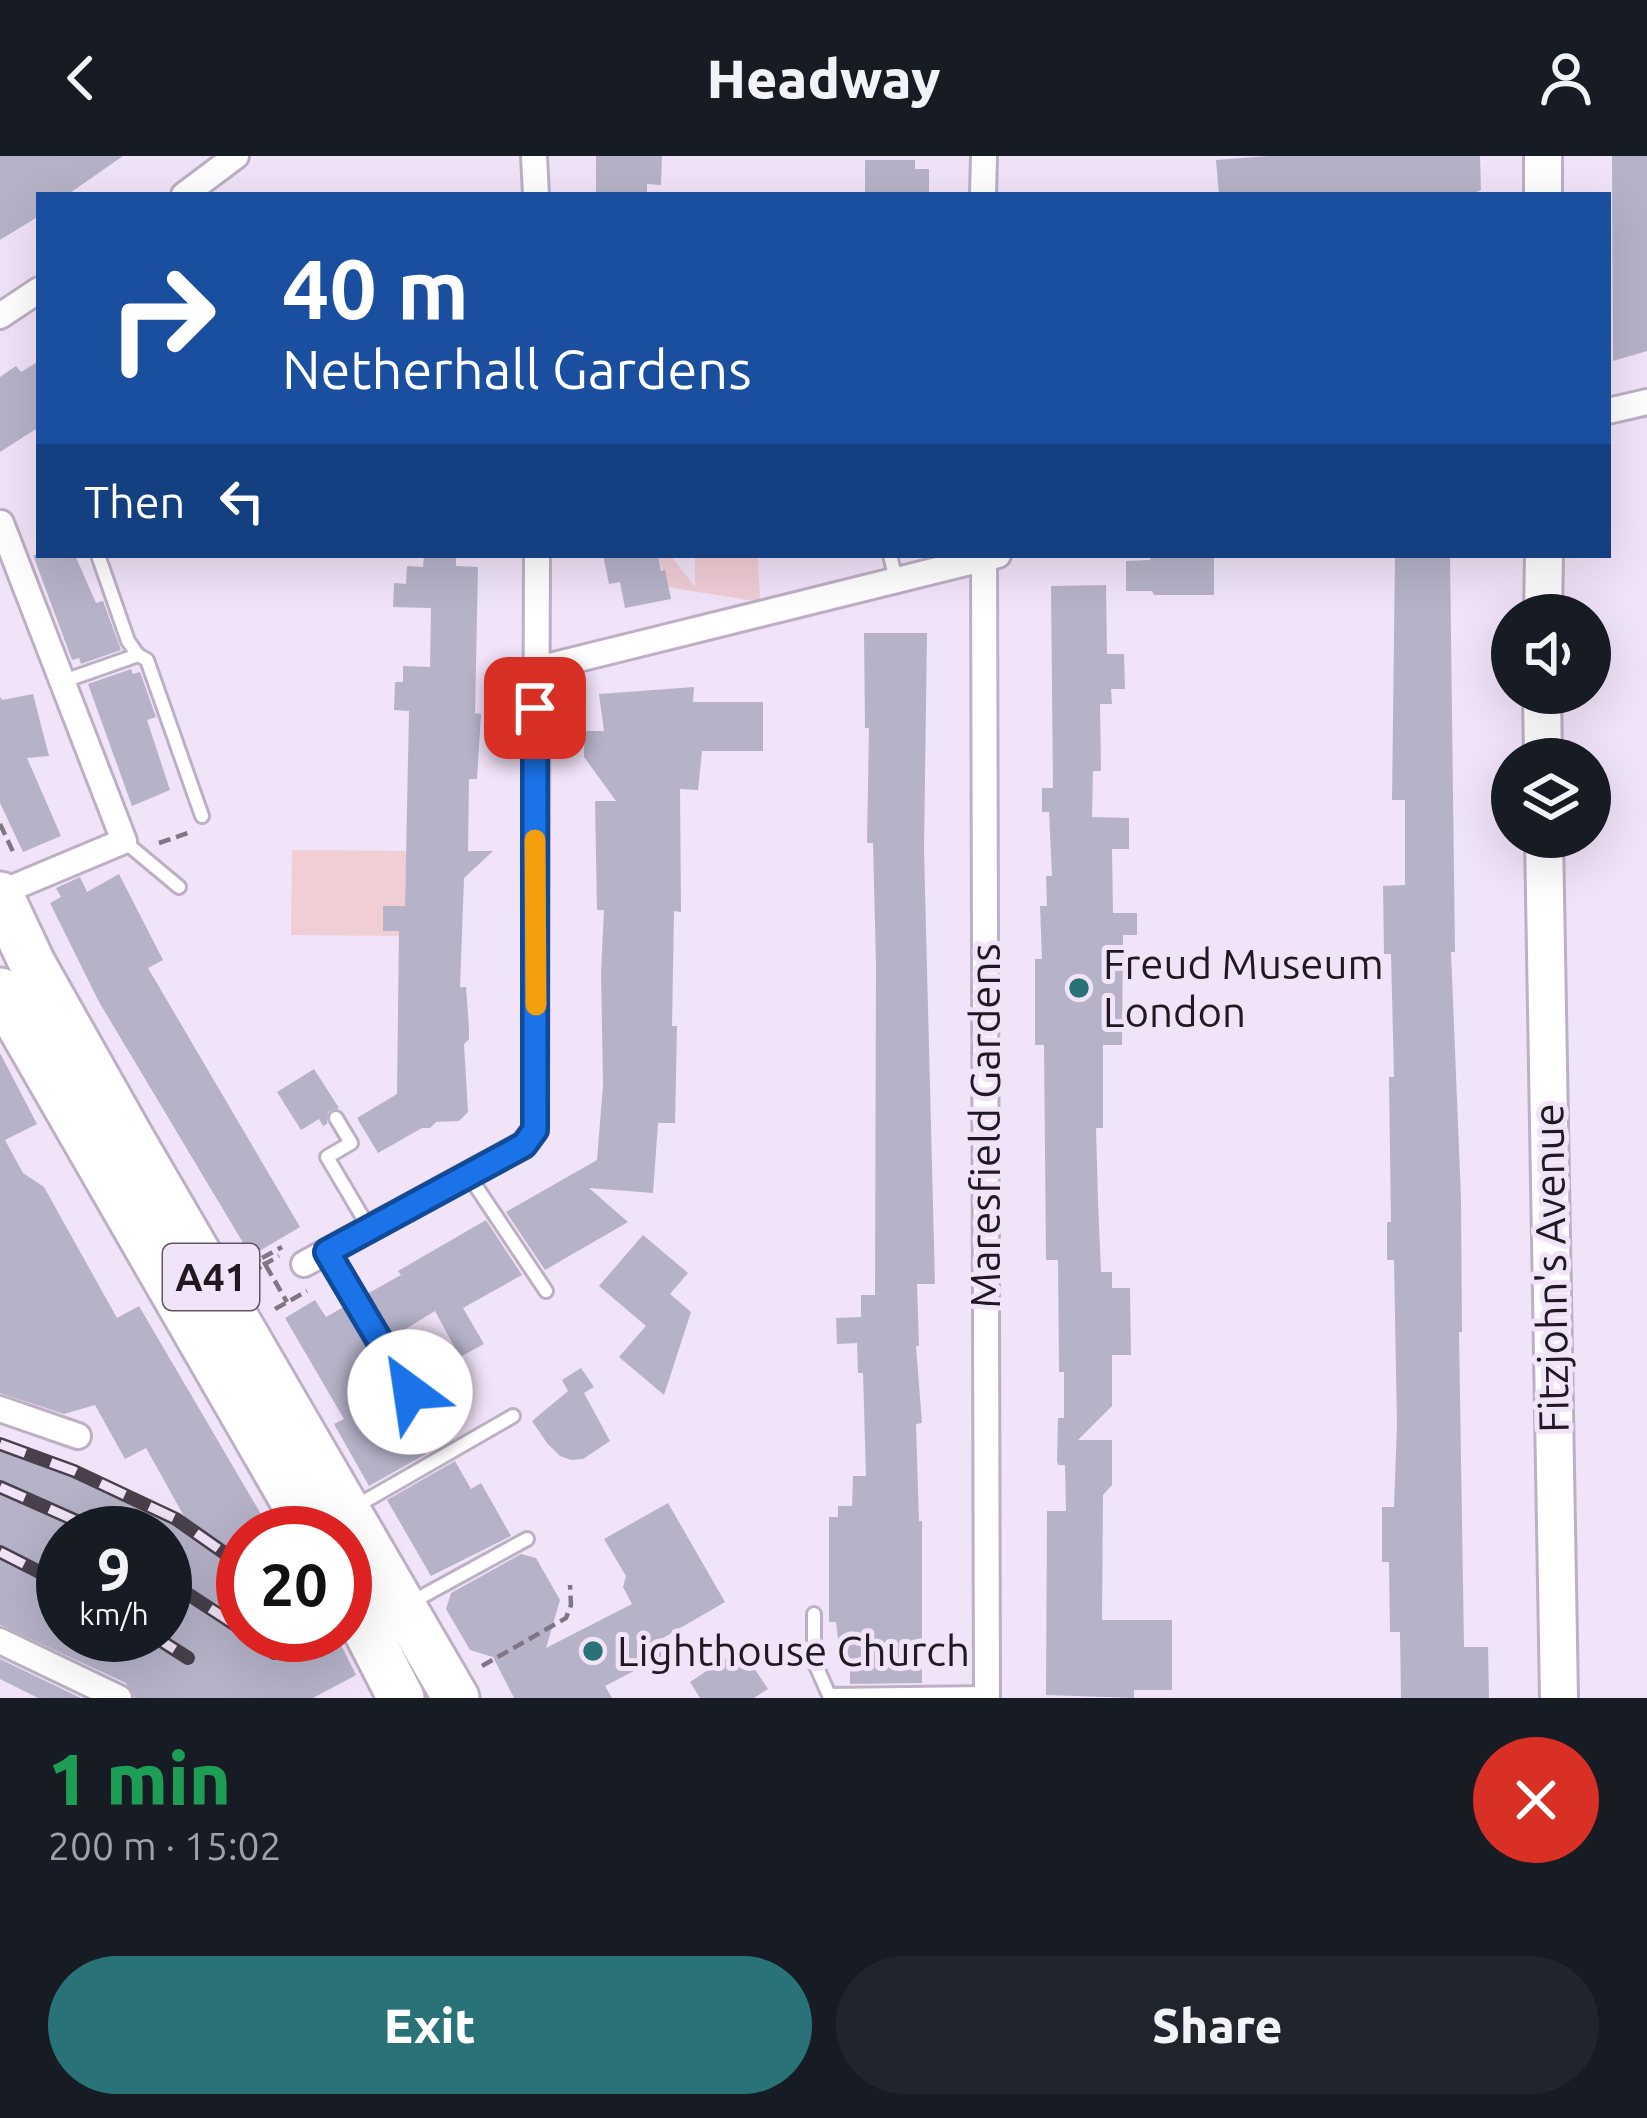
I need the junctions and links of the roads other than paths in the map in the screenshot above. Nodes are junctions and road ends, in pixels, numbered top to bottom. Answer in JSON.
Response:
{"nodes":[{"id":1,"x":236,"y":156,"type":"edge"},
{"id":2,"x":534,"y":156,"type":"edge"},
{"id":3,"x":984,"y":156,"type":"edge"},
{"id":4,"x":1543,"y":156,"type":"edge"},
{"id":5,"x":188,"y":192,"type":"edge"},
{"id":6,"x":536,"y":192,"type":"edge"},
{"id":7,"x":983,"y":192,"type":"edge"},
{"id":8,"x":1543,"y":192,"type":"edge"},
{"id":9,"x":36,"y":292,"type":"edge"},
{"id":10,"x":0,"y":316,"type":"edge"},
{"id":11,"x":1647,"y":402,"type":"edge"},
{"id":12,"x":1611,"y":410,"type":"edge"},
{"id":13,"x":2,"y":523,"type":"edge"},
{"id":14,"x":99,"y":558,"type":"edge"},
{"id":15,"x":537,"y":558,"type":"edge"},
{"id":16,"x":972,"y":558,"type":"edge"},
{"id":17,"x":989,"y":558,"type":"edge"},
{"id":18,"x":1544,"y":558,"type":"edge"},
{"id":19,"x":893,"y":567,"type":"edge"},
{"id":20,"x":1543,"y":594,"type":"edge"},
{"id":21,"x":138,"y":655,"type":"junction"},
{"id":22,"x":534,"y":670,"type":"junction"},
{"id":23,"x":60,"y":682,"type":"junction"},
{"id":24,"x":202,"y":816,"type":"dead end"},
{"id":25,"x":136,"y":844,"type":"junction"},
{"id":26,"x":1544,"y":858,"type":"edge"},
{"id":27,"x":179,"y":887,"type":"dead end"},
{"id":28,"x":0,"y":894,"type":"edge"},
{"id":29,"x":3,"y":998,"type":"edge"},
{"id":30,"x":336,"y":1118,"type":"dead end"},
{"id":31,"x":469,"y":1176,"type":"junction"},
{"id":32,"x":369,"y":1228,"type":"junction"},
{"id":33,"x":327,"y":1252,"type":"junction"},
{"id":34,"x":304,"y":1264,"type":"dead end"},
{"id":35,"x":546,"y":1291,"type":"dead end"},
{"id":36,"x":416,"y":1388,"type":"dead end"},
{"id":37,"x":0,"y":1409,"type":"edge"},
{"id":38,"x":514,"y":1416,"type":"dead end"},
{"id":39,"x":78,"y":1436,"type":"dead end"},
{"id":40,"x":319,"y":1506,"type":"edge"},
{"id":41,"x":321,"y":1506,"type":"edge"},
{"id":42,"x":357,"y":1506,"type":"edge"},
{"id":43,"x":527,"y":1539,"type":"dead end"},
{"id":44,"x":372,"y":1571,"type":"edge"},
{"id":45,"x":403,"y":1607,"type":"junction"},
{"id":46,"x":814,"y":1614,"type":"dead end"},
{"id":47,"x":0,"y":1641,"type":"edge"},
{"id":48,"x":372,"y":1657,"type":"edge"},
{"id":49,"x":462,"y":1678,"type":"edge"},
{"id":50,"x":383,"y":1685,"type":"edge"},
{"id":51,"x":987,"y":1696,"type":"edge"},
{"id":52,"x":119,"y":1698,"type":"edge"},
{"id":53,"x":1558,"y":1698,"type":"edge"}],
"edges":[{"from":1,"to":5,"type":"street"},
{"from":2,"to":6,"type":"street"},
{"from":3,"to":7,"type":"street"},
{"from":4,"to":8,"type":"main road"},
{"from":9,"to":10,"type":"street"},
{"from":11,"to":12,"type":"street"},
{"from":13,"to":23,"type":"street"},
{"from":14,"to":21,"type":"lane"},
{"from":15,"to":22,"type":"street"},
{"from":16,"to":19,"type":"street"},
{"from":17,"to":51,"type":"street","name":"Maresfield Gardens"},
{"from":18,"to":20,"type":"main road"},
{"from":19,"to":22,"type":"street"},
{"from":21,"to":23,"type":"lane"},
{"from":21,"to":24,"type":"lane"},
{"from":22,"to":31,"type":"street"},
{"from":23,"to":25,"type":"street"},
{"from":25,"to":27,"type":"lane"},
{"from":25,"to":28,"type":"street"},
{"from":26,"to":53,"type":"main road","name":"Fitzjohn's Avenue"},
{"from":28,"to":41,"type":"highway","number":"A41"},
{"from":29,"to":40,"type":"highway","number":"A41"},
{"from":30,"to":32,"type":"lane"},
{"from":31,"to":32,"type":"street"},
{"from":31,"to":35,"type":"lane"},
{"from":32,"to":33,"type":"street"},
{"from":33,"to":34,"type":"street"},
{"from":33,"to":36,"type":"lane"},
{"from":37,"to":39,"type":"street"},
{"from":38,"to":42,"type":"lane"},
{"from":43,"to":45,"type":"lane"},
{"from":44,"to":45,"type":"highway","number":"A41"},
{"from":45,"to":49,"type":"highway","number":"A41"},
{"from":46,"to":51,"type":"lane"},
{"from":47,"to":52,"type":"street"},
{"from":48,"to":50,"type":"highway"}]}
